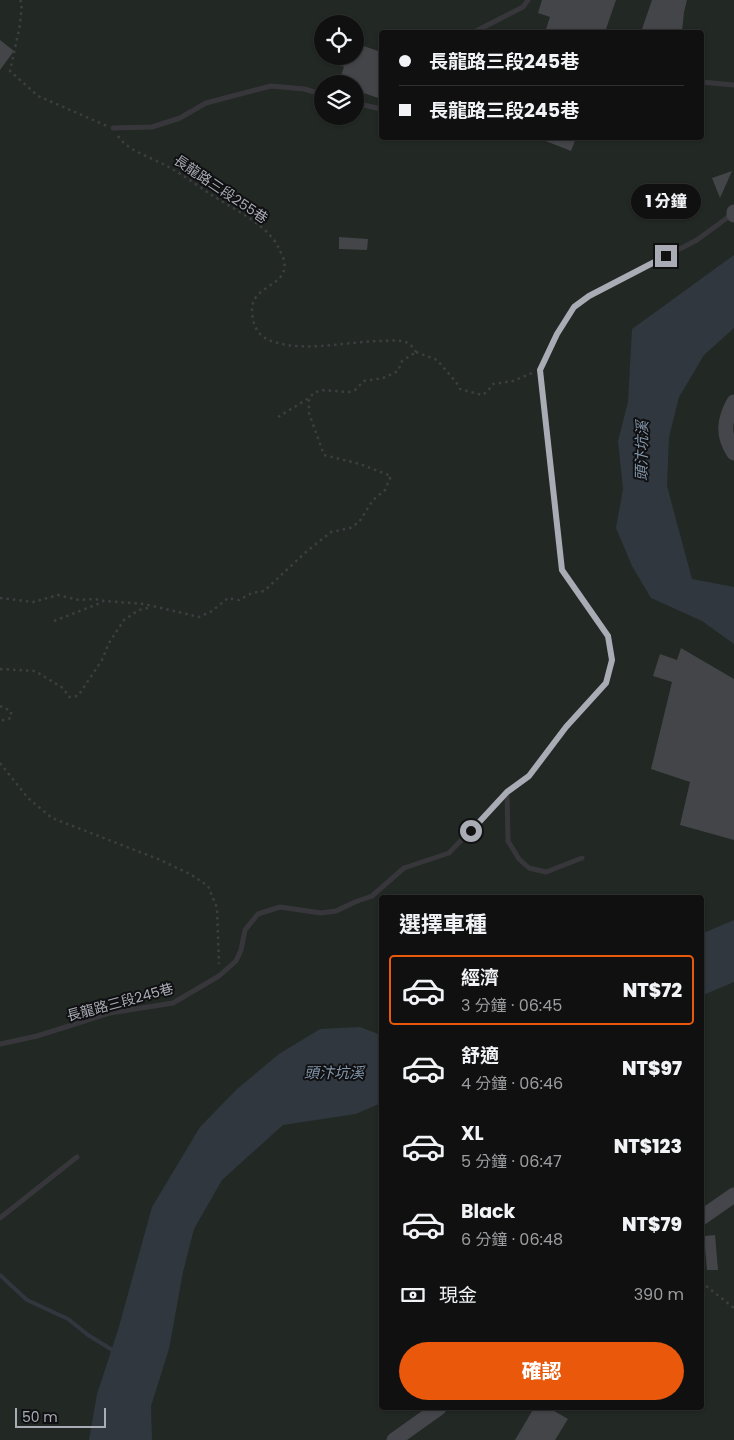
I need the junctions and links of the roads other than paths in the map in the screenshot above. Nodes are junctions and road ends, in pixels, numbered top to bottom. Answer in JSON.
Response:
{"nodes":[{"id":1,"x":528,"y":0,"type":"edge"},
{"id":2,"x":478,"y":30,"type":"edge"},
{"id":3,"x":704,"y":82,"type":"edge"},
{"id":4,"x":734,"y":85,"type":"edge"},
{"id":5,"x":314,"y":92,"type":"edge"},
{"id":6,"x":364,"y":104,"type":"edge"},
{"id":7,"x":379,"y":108,"type":"edge"},
{"id":8,"x":113,"y":128,"type":"road end"},
{"id":9,"x":734,"y":213,"type":"edge"},
{"id":10,"x":734,"y":402,"type":"edge"},
{"id":11,"x":734,"y":453,"type":"edge"},
{"id":12,"x":507,"y":792,"type":"junction"},
{"id":13,"x":582,"y":858,"type":"dead end"},
{"id":14,"x":0,"y":1044,"type":"edge"},
{"id":15,"x":77,"y":1157,"type":"dead end"},
{"id":16,"x":734,"y":1195,"type":"edge"},
{"id":17,"x":704,"y":1216,"type":"edge"},
{"id":18,"x":0,"y":1218,"type":"edge"},
{"id":19,"x":436,"y":1410,"type":"edge"},
{"id":20,"x":394,"y":1440,"type":"edge"}],
"edges":[{"from":1,"to":2,"type":"lane"},
{"from":3,"to":4,"type":"lane"},
{"from":5,"to":8,"type":"lane"},
{"from":6,"to":7,"type":"lane"},
{"from":9,"to":12,"type":"lane","name":"長龍路三段245巷"},
{"from":10,"to":11,"type":"main road"},
{"from":12,"to":13,"type":"lane"},
{"from":12,"to":14,"type":"lane","name":"長龍路三段245巷"},
{"from":15,"to":18,"type":"lane"},
{"from":16,"to":17,"type":"main road"},
{"from":19,"to":20,"type":"main road"}]}
